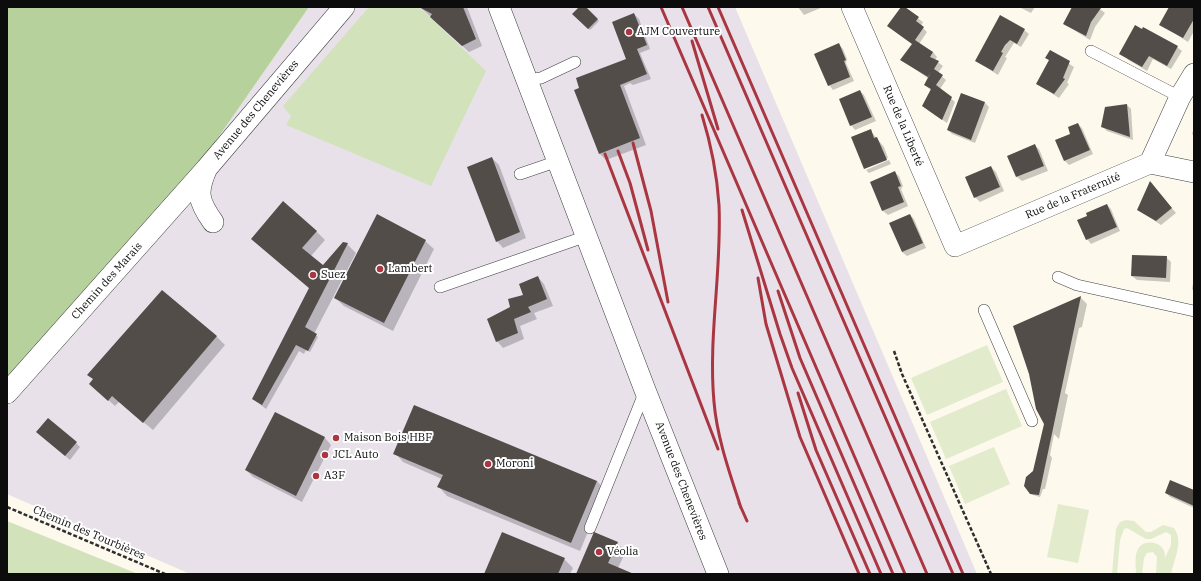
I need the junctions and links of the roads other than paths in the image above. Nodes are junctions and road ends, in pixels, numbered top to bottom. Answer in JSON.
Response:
{"nodes":[{"id":1,"x":344,"y":7,"type":"edge"},
{"id":2,"x":499,"y":7,"type":"edge"},
{"id":3,"x":852,"y":7,"type":"edge"},
{"id":4,"x":1091,"y":51,"type":"dead end"},
{"id":5,"x":575,"y":62,"type":"dead end"},
{"id":6,"x":1194,"y":74,"type":"edge"},
{"id":7,"x":527,"y":80,"type":"junction"},
{"id":8,"x":1180,"y":97,"type":"junction"},
{"id":9,"x":558,"y":161,"type":"junction"},
{"id":10,"x":1150,"y":163,"type":"junction"},
{"id":11,"x":207,"y":168,"type":"junction"},
{"id":12,"x":1194,"y":172,"type":"edge"},
{"id":13,"x":520,"y":174,"type":"dead end"},
{"id":14,"x":213,"y":222,"type":"dead end"},
{"id":15,"x":587,"y":236,"type":"junction"},
{"id":16,"x":955,"y":246,"type":"joint"},
{"id":17,"x":1058,"y":277,"type":"dead end"},
{"id":18,"x":440,"y":287,"type":"dead end"},
{"id":19,"x":984,"y":310,"type":"dead end"},
{"id":20,"x":1194,"y":311,"type":"edge"},
{"id":21,"x":645,"y":390,"type":"junction"},
{"id":22,"x":7,"y":393,"type":"edge"},
{"id":23,"x":1032,"y":421,"type":"dead end"},
{"id":24,"x":590,"y":528,"type":"dead end"},
{"id":25,"x":716,"y":574,"type":"edge"}],
"edges":[{"from":1,"to":11,"type":"street","name":"Avenue des Chenevières"},
{"from":2,"to":7,"type":"street","name":"Avenue des Chenevières"},
{"from":3,"to":16,"type":"street","name":"Rue de la Liberté"},
{"from":4,"to":8,"type":"lane"},
{"from":5,"to":7,"type":"lane"},
{"from":6,"to":8,"type":"street"},
{"from":7,"to":9,"type":"street","name":"Avenue des Chenevières"},
{"from":8,"to":10,"type":"street"},
{"from":9,"to":13,"type":"lane"},
{"from":9,"to":15,"type":"street","name":"Avenue des Chenevières"},
{"from":10,"to":12,"type":"street"},
{"from":10,"to":16,"type":"street","name":"Rue de la Fraternité"},
{"from":11,"to":14,"type":"street","name":"Avenue des Chenevières"},
{"from":11,"to":22,"type":"street","name":"Chemin des Marais"},
{"from":15,"to":18,"type":"lane"},
{"from":15,"to":21,"type":"street","name":"Avenue des Chenevières"},
{"from":17,"to":20,"type":"lane"},
{"from":19,"to":23,"type":"lane"},
{"from":21,"to":24,"type":"lane"},
{"from":21,"to":25,"type":"street","name":"Avenue des Chenevières"}]}
